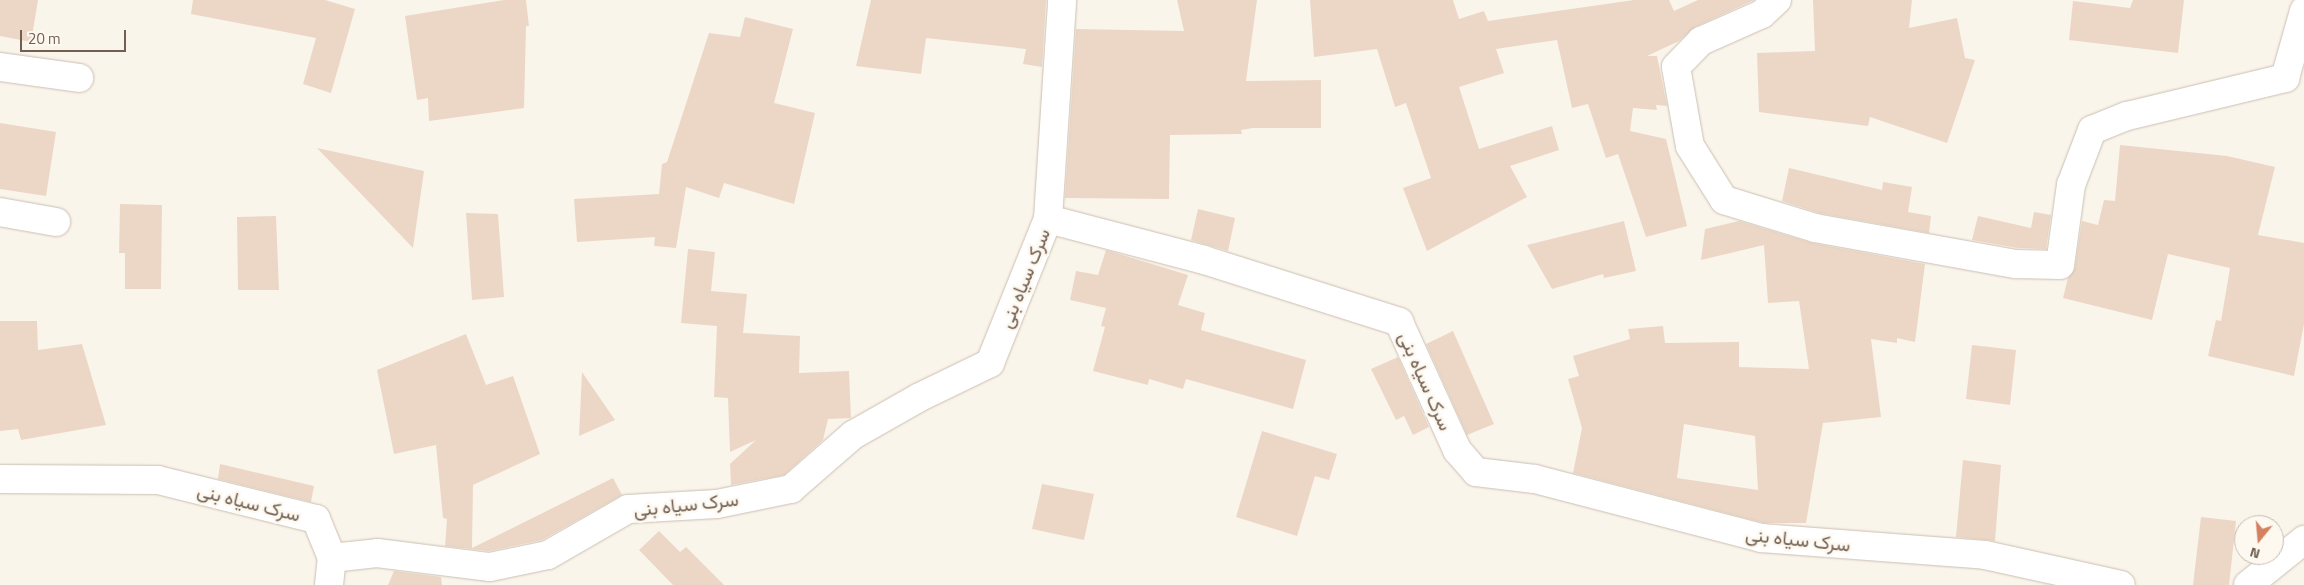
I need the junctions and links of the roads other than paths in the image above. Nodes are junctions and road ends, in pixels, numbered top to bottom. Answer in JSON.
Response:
{"nodes":[{"id":1,"x":1062,"y":0,"type":"edge"},
{"id":2,"x":1777,"y":0,"type":"edge"},
{"id":3,"x":2304,"y":11,"type":"edge"},
{"id":4,"x":0,"y":66,"type":"edge"},
{"id":5,"x":79,"y":78,"type":"dead end"},
{"id":6,"x":0,"y":212,"type":"edge"},
{"id":7,"x":1048,"y":219,"type":"junction"},
{"id":8,"x":56,"y":222,"type":"dead end"},
{"id":9,"x":0,"y":480,"type":"edge"},
{"id":10,"x":2304,"y":540,"type":"edge"},
{"id":11,"x":332,"y":558,"type":"junction"},
{"id":12,"x":329,"y":585,"type":"edge"},
{"id":13,"x":2121,"y":585,"type":"edge"},
{"id":14,"x":2248,"y":585,"type":"edge"}],
"edges":[{"from":1,"to":7,"type":"street"},
{"from":2,"to":3,"type":"street"},
{"from":4,"to":5,"type":"street"},
{"from":6,"to":8,"type":"street"},
{"from":7,"to":11,"type":"street","name":"سرک سیاه بنی"},
{"from":7,"to":13,"type":"street","name":"سرک سیاه بنی"},
{"from":9,"to":11,"type":"street","name":"سرک سیاه بنی"},
{"from":10,"to":14,"type":"street"},
{"from":11,"to":12,"type":"street"}]}
